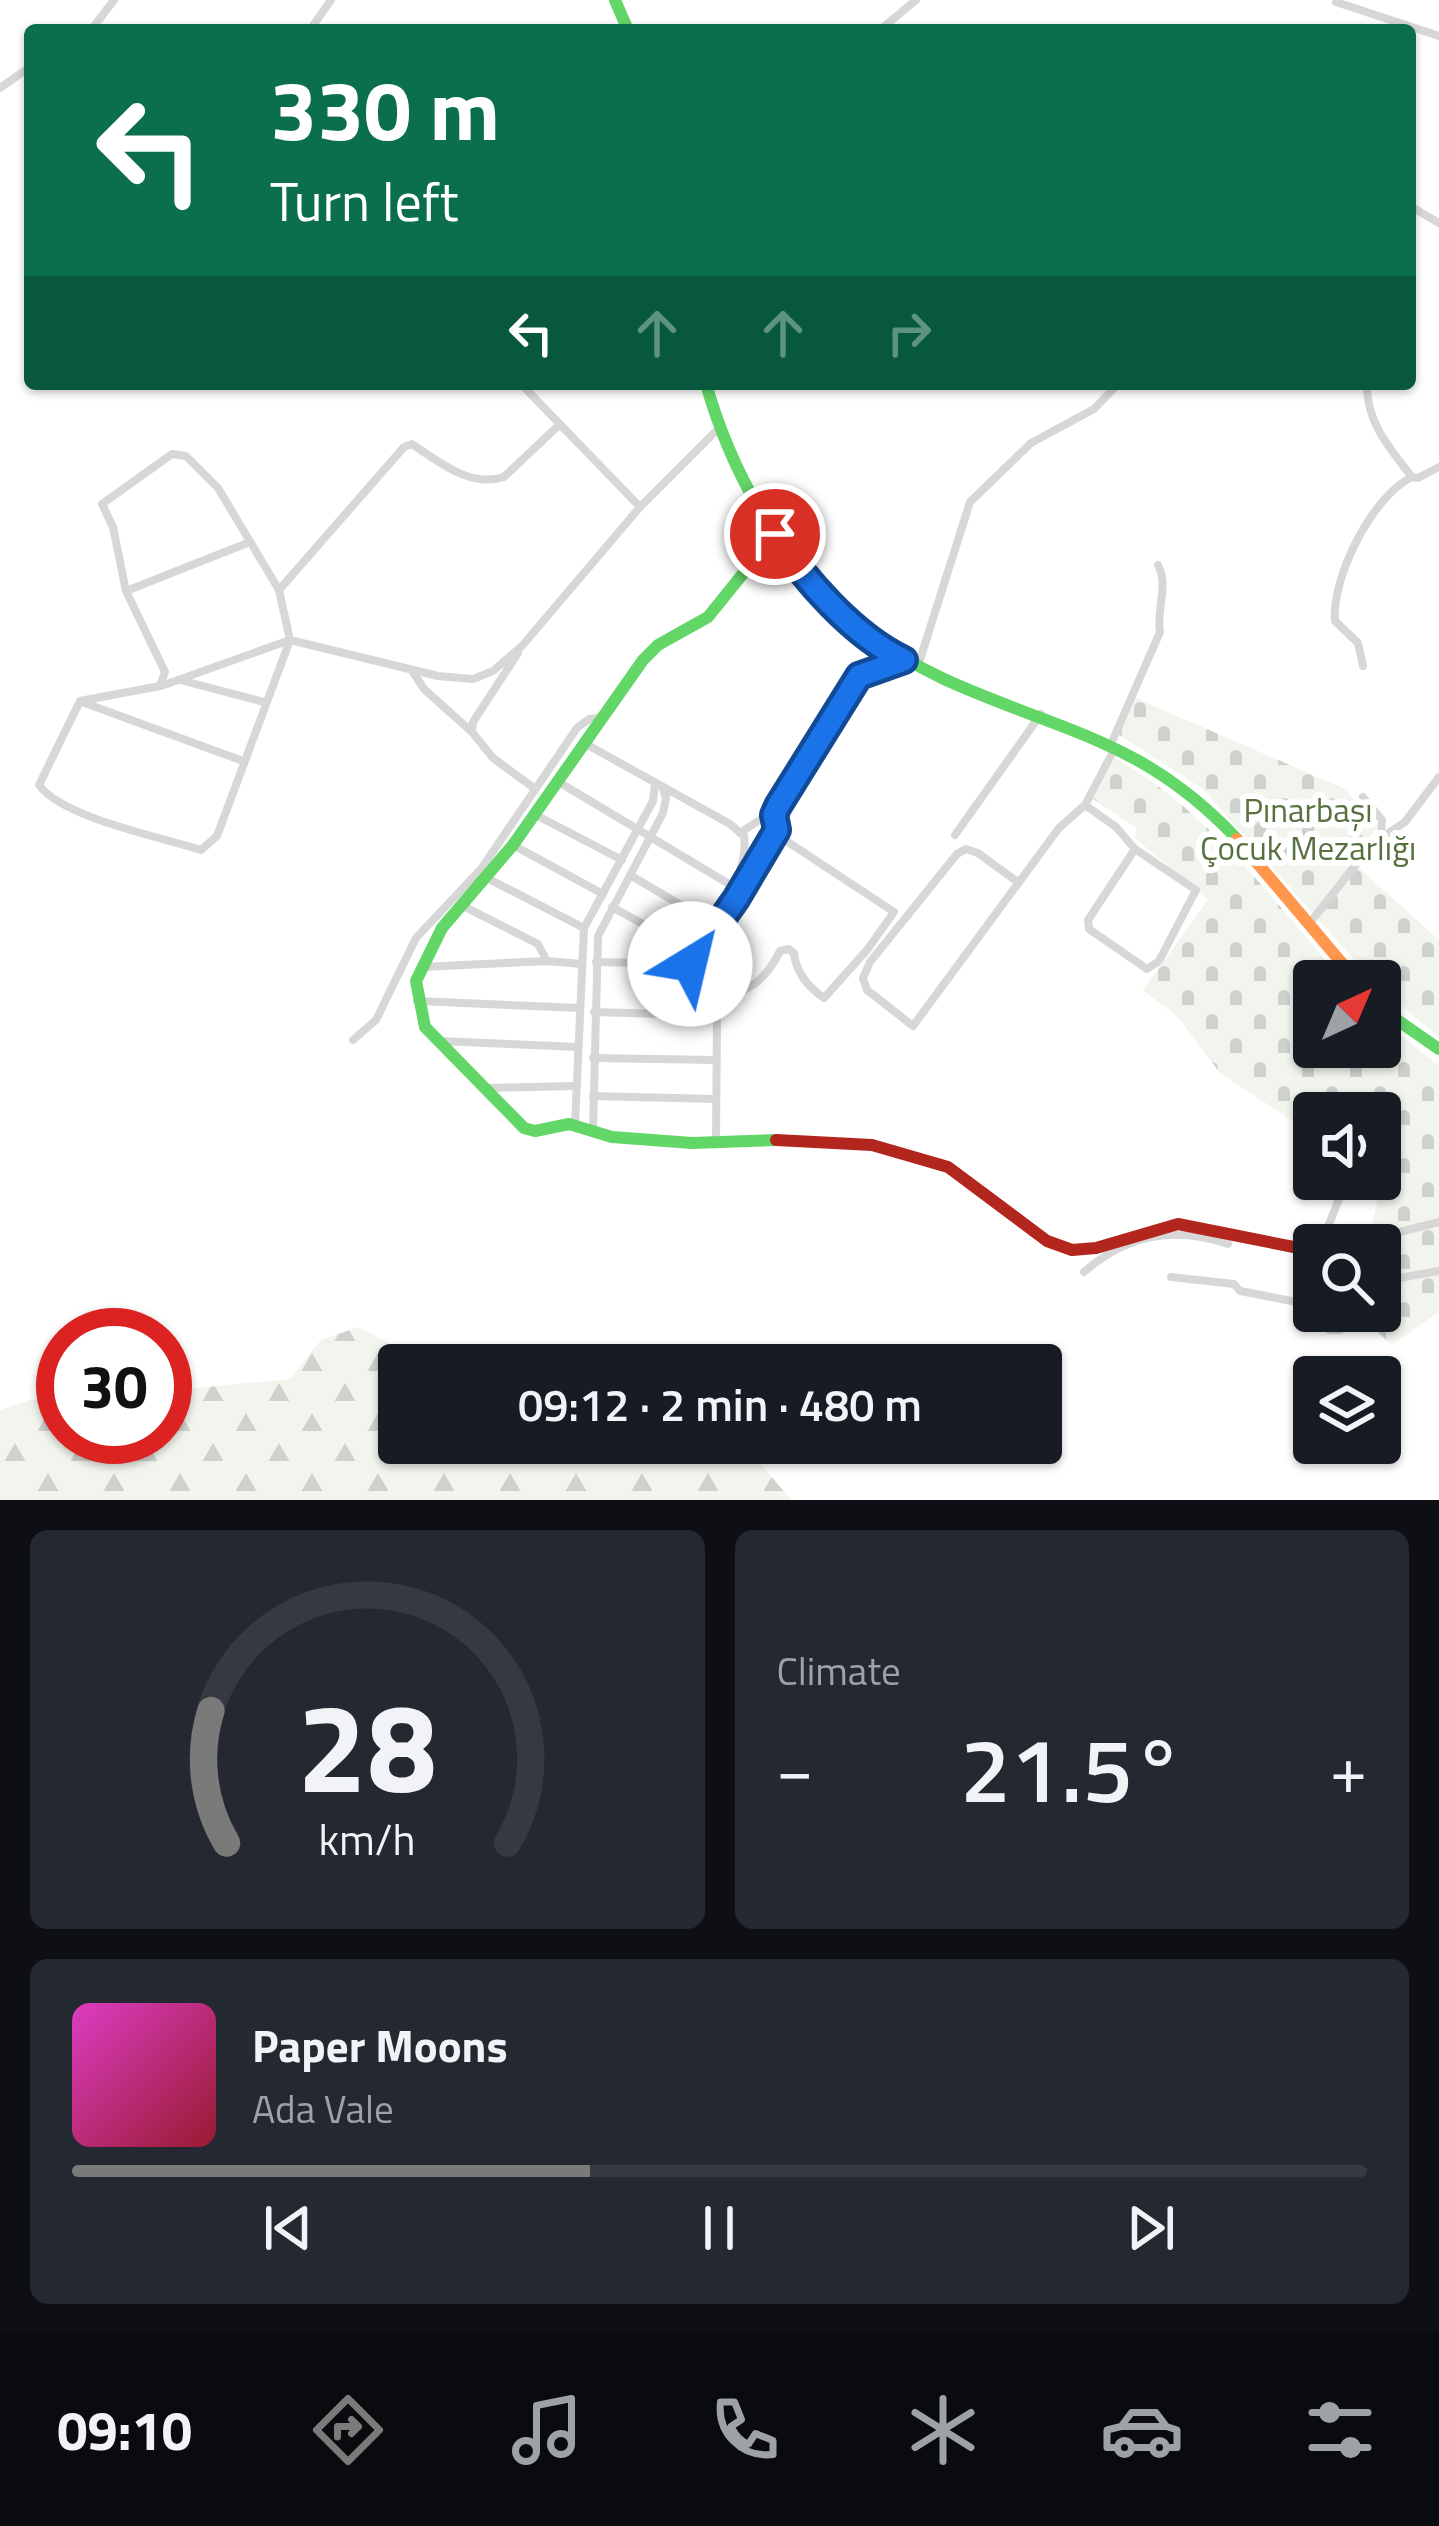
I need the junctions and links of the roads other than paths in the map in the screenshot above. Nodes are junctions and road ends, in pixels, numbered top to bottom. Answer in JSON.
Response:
{"nodes":[{"id":1,"x":114,"y":0,"type":"edge"},
{"id":2,"x":604,"y":0,"type":"edge"},
{"id":3,"x":615,"y":0,"type":"edge"},
{"id":4,"x":916,"y":0,"type":"edge"},
{"id":5,"x":1336,"y":2,"type":"edge"},
{"id":6,"x":96,"y":24,"type":"edge"},
{"id":7,"x":625,"y":24,"type":"edge"},
{"id":8,"x":887,"y":24,"type":"edge"},
{"id":9,"x":1403,"y":24,"type":"edge"},
{"id":10,"x":527,"y":390,"type":"edge"},
{"id":11,"x":708,"y":390,"type":"edge"},
{"id":12,"x":1112,"y":390,"type":"edge"},
{"id":13,"x":1366,"y":390,"type":"edge"},
{"id":14,"x":560,"y":424,"type":"junction"},
{"id":15,"x":718,"y":428,"type":"junction"},
{"id":16,"x":1439,"y":466,"type":"edge"},
{"id":17,"x":1412,"y":477,"type":"junction"},
{"id":18,"x":640,"y":507,"type":"junction"},
{"id":19,"x":775,"y":534,"type":"junction"},
{"id":20,"x":250,"y":542,"type":"junction"},
{"id":21,"x":1158,"y":566,"type":"dead end"},
{"id":22,"x":279,"y":590,"type":"junction"},
{"id":23,"x":126,"y":591,"type":"junction"},
{"id":24,"x":290,"y":640,"type":"junction"},
{"id":25,"x":522,"y":646,"type":"junction"},
{"id":26,"x":911,"y":663,"type":"junction"},
{"id":27,"x":1363,"y":665,"type":"dead end"},
{"id":28,"x":412,"y":670,"type":"junction"},
{"id":29,"x":178,"y":680,"type":"junction"},
{"id":30,"x":160,"y":686,"type":"junction"},
{"id":31,"x":80,"y":701,"type":"junction"},
{"id":32,"x":264,"y":702,"type":"junction"},
{"id":33,"x":1041,"y":714,"type":"junction"},
{"id":34,"x":599,"y":718,"type":"junction"},
{"id":35,"x":472,"y":732,"type":"junction"},
{"id":36,"x":583,"y":742,"type":"junction"},
{"id":37,"x":1113,"y":747,"type":"junction"},
{"id":38,"x":244,"y":761,"type":"junction"},
{"id":39,"x":1439,"y":777,"type":"edge"},
{"id":40,"x":557,"y":781,"type":"junction"},
{"id":41,"x":659,"y":786,"type":"junction"},
{"id":42,"x":534,"y":788,"type":"junction"},
{"id":43,"x":1363,"y":797,"type":"dead end"},
{"id":44,"x":1085,"y":805,"type":"junction"},
{"id":45,"x":534,"y":814,"type":"junction"},
{"id":46,"x":774,"y":815,"type":"junction"},
{"id":47,"x":638,"y":829,"type":"junction"},
{"id":48,"x":777,"y":830,"type":"junction"},
{"id":49,"x":740,"y":833,"type":"junction"},
{"id":50,"x":955,"y":835,"type":"dead end"},
{"id":51,"x":1381,"y":835,"type":"junction"},
{"id":52,"x":651,"y":836,"type":"junction"},
{"id":53,"x":513,"y":845,"type":"junction"},
{"id":54,"x":1135,"y":849,"type":"junction"},
{"id":55,"x":622,"y":860,"type":"junction"},
{"id":56,"x":630,"y":874,"type":"junction"},
{"id":57,"x":485,"y":877,"type":"junction"},
{"id":58,"x":1019,"y":883,"type":"junction"},
{"id":59,"x":734,"y":887,"type":"junction"},
{"id":60,"x":603,"y":894,"type":"junction"},
{"id":61,"x":461,"y":905,"type":"junction"},
{"id":62,"x":612,"y":907,"type":"junction"},
{"id":63,"x":711,"y":923,"type":"junction"},
{"id":64,"x":1309,"y":924,"type":"junction"},
{"id":65,"x":584,"y":928,"type":"junction"},
{"id":66,"x":694,"y":952,"type":"junction"},
{"id":67,"x":1339,"y":960,"type":"edge"},
{"id":68,"x":547,"y":961,"type":"junction"},
{"id":69,"x":596,"y":962,"type":"junction"},
{"id":70,"x":581,"y":964,"type":"junction"},
{"id":71,"x":422,"y":968,"type":"junction"},
{"id":72,"x":674,"y":982,"type":"junction"},
{"id":73,"x":417,"y":1001,"type":"junction"},
{"id":74,"x":580,"y":1008,"type":"junction"},
{"id":75,"x":594,"y":1012,"type":"junction"},
{"id":76,"x":704,"y":1016,"type":"junction"},
{"id":77,"x":1401,"y":1023,"type":"edge"},
{"id":78,"x":353,"y":1040,"type":"dead end"},
{"id":79,"x":439,"y":1041,"type":"junction"},
{"id":80,"x":578,"y":1047,"type":"junction"},
{"id":81,"x":1439,"y":1049,"type":"edge"},
{"id":82,"x":593,"y":1058,"type":"junction"},
{"id":83,"x":716,"y":1060,"type":"junction"},
{"id":84,"x":576,"y":1085,"type":"junction"},
{"id":85,"x":486,"y":1088,"type":"junction"},
{"id":86,"x":593,"y":1096,"type":"junction"},
{"id":87,"x":716,"y":1099,"type":"junction"},
{"id":88,"x":575,"y":1125,"type":"junction"},
{"id":89,"x":593,"y":1130,"type":"junction"},
{"id":90,"x":716,"y":1141,"type":"junction"},
{"id":91,"x":1439,"y":1222,"type":"edge"},
{"id":92,"x":1426,"y":1226,"type":"junction"},
{"id":93,"x":1401,"y":1232,"type":"edge"},
{"id":94,"x":1439,"y":1236,"type":"edge"},
{"id":95,"x":1228,"y":1244,"type":"dead end"},
{"id":96,"x":1293,"y":1247,"type":"edge"},
{"id":97,"x":1439,"y":1271,"type":"edge"},
{"id":98,"x":1084,"y":1272,"type":"dead end"},
{"id":99,"x":1171,"y":1277,"type":"dead end"},
{"id":100,"x":1401,"y":1278,"type":"edge"},
{"id":101,"x":1293,"y":1301,"type":"edge"}],
"edges":[{"from":1,"to":6,"type":"street"},
{"from":2,"to":7,"type":"street"},
{"from":3,"to":7,"type":"street"},
{"from":4,"to":8,"type":"street"},
{"from":5,"to":9,"type":"street"},
{"from":10,"to":14,"type":"street"},
{"from":11,"to":15,"type":"street"},
{"from":12,"to":26,"type":"street"},
{"from":13,"to":17,"type":"street"},
{"from":14,"to":18,"type":"street"},
{"from":14,"to":22,"type":"street"},
{"from":15,"to":18,"type":"street"},
{"from":15,"to":19,"type":"street"},
{"from":16,"to":17,"type":"street"},
{"from":17,"to":27,"type":"street"},
{"from":18,"to":25,"type":"street"},
{"from":19,"to":26,"type":"street"},
{"from":19,"to":34,"type":"street"},
{"from":20,"to":22,"type":"street"},
{"from":20,"to":23,"type":"street"},
{"from":20,"to":23,"type":"street"},
{"from":21,"to":37,"type":"street"},
{"from":22,"to":24,"type":"street"},
{"from":23,"to":30,"type":"street"},
{"from":24,"to":28,"type":"street"},
{"from":24,"to":29,"type":"street"},
{"from":24,"to":32,"type":"street"},
{"from":25,"to":28,"type":"street"},
{"from":25,"to":35,"type":"street"},
{"from":26,"to":33,"type":"street"},
{"from":26,"to":46,"type":"street"},
{"from":28,"to":35,"type":"street"},
{"from":29,"to":30,"type":"street"},
{"from":29,"to":32,"type":"street"},
{"from":30,"to":31,"type":"street"},
{"from":31,"to":38,"type":"street"},
{"from":31,"to":38,"type":"street"},
{"from":32,"to":38,"type":"street"},
{"from":33,"to":37,"type":"street"},
{"from":33,"to":50,"type":"street"},
{"from":34,"to":36,"type":"street"},
{"from":34,"to":42,"type":"street"},
{"from":35,"to":42,"type":"street"},
{"from":36,"to":40,"type":"street"},
{"from":36,"to":41,"type":"street"},
{"from":37,"to":44,"type":"street"},
{"from":37,"to":64,"type":"street"},
{"from":39,"to":51,"type":"street"},
{"from":40,"to":45,"type":"street"},
{"from":40,"to":47,"type":"street"},
{"from":41,"to":47,"type":"street"},
{"from":41,"to":49,"type":"street"},
{"from":41,"to":52,"type":"street"},
{"from":42,"to":78,"type":"street"},
{"from":43,"to":51,"type":"street"},
{"from":44,"to":54,"type":"street"},
{"from":44,"to":58,"type":"street"},
{"from":45,"to":53,"type":"street"},
{"from":45,"to":55,"type":"street"},
{"from":46,"to":48,"type":"street"},
{"from":46,"to":49,"type":"street"},
{"from":47,"to":52,"type":"street"},
{"from":47,"to":55,"type":"street"},
{"from":48,"to":48,"type":"street"},
{"from":49,"to":59,"type":"street"},
{"from":51,"to":64,"type":"street"},
{"from":52,"to":56,"type":"street"},
{"from":52,"to":59,"type":"street"},
{"from":53,"to":57,"type":"street"},
{"from":53,"to":60,"type":"street"},
{"from":54,"to":54,"type":"street"},
{"from":55,"to":60,"type":"street"},
{"from":56,"to":62,"type":"street"},
{"from":56,"to":63,"type":"street"},
{"from":57,"to":61,"type":"street"},
{"from":57,"to":65,"type":"street"},
{"from":58,"to":58,"type":"street"},
{"from":59,"to":63,"type":"street"},
{"from":60,"to":65,"type":"street"},
{"from":61,"to":68,"type":"street"},
{"from":61,"to":71,"type":"street"},
{"from":62,"to":66,"type":"street"},
{"from":62,"to":69,"type":"street"},
{"from":63,"to":66,"type":"street"},
{"from":64,"to":67,"type":"street"},
{"from":65,"to":70,"type":"street"},
{"from":66,"to":72,"type":"street"},
{"from":68,"to":70,"type":"street"},
{"from":68,"to":71,"type":"street"},
{"from":69,"to":72,"type":"street"},
{"from":69,"to":75,"type":"street"},
{"from":70,"to":74,"type":"street"},
{"from":71,"to":73,"type":"street"},
{"from":72,"to":76,"type":"street"},
{"from":73,"to":74,"type":"street"},
{"from":73,"to":79,"type":"street"},
{"from":74,"to":80,"type":"street"},
{"from":75,"to":76,"type":"street"},
{"from":75,"to":82,"type":"street"},
{"from":76,"to":83,"type":"street"},
{"from":77,"to":81,"type":"street"},
{"from":79,"to":80,"type":"street"},
{"from":79,"to":85,"type":"street"},
{"from":80,"to":84,"type":"street"},
{"from":82,"to":83,"type":"street"},
{"from":82,"to":86,"type":"street"},
{"from":83,"to":87,"type":"street"},
{"from":84,"to":85,"type":"street"},
{"from":84,"to":88,"type":"street"},
{"from":85,"to":88,"type":"street"},
{"from":86,"to":87,"type":"street"},
{"from":86,"to":89,"type":"street"},
{"from":87,"to":90,"type":"street"},
{"from":88,"to":89,"type":"street"},
{"from":89,"to":90,"type":"street"},
{"from":90,"to":96,"type":"street"},
{"from":91,"to":92,"type":"street"},
{"from":92,"to":93,"type":"street"},
{"from":92,"to":94,"type":"street"},
{"from":95,"to":98,"type":"street"},
{"from":97,"to":100,"type":"street"},
{"from":99,"to":101,"type":"street"}]}
